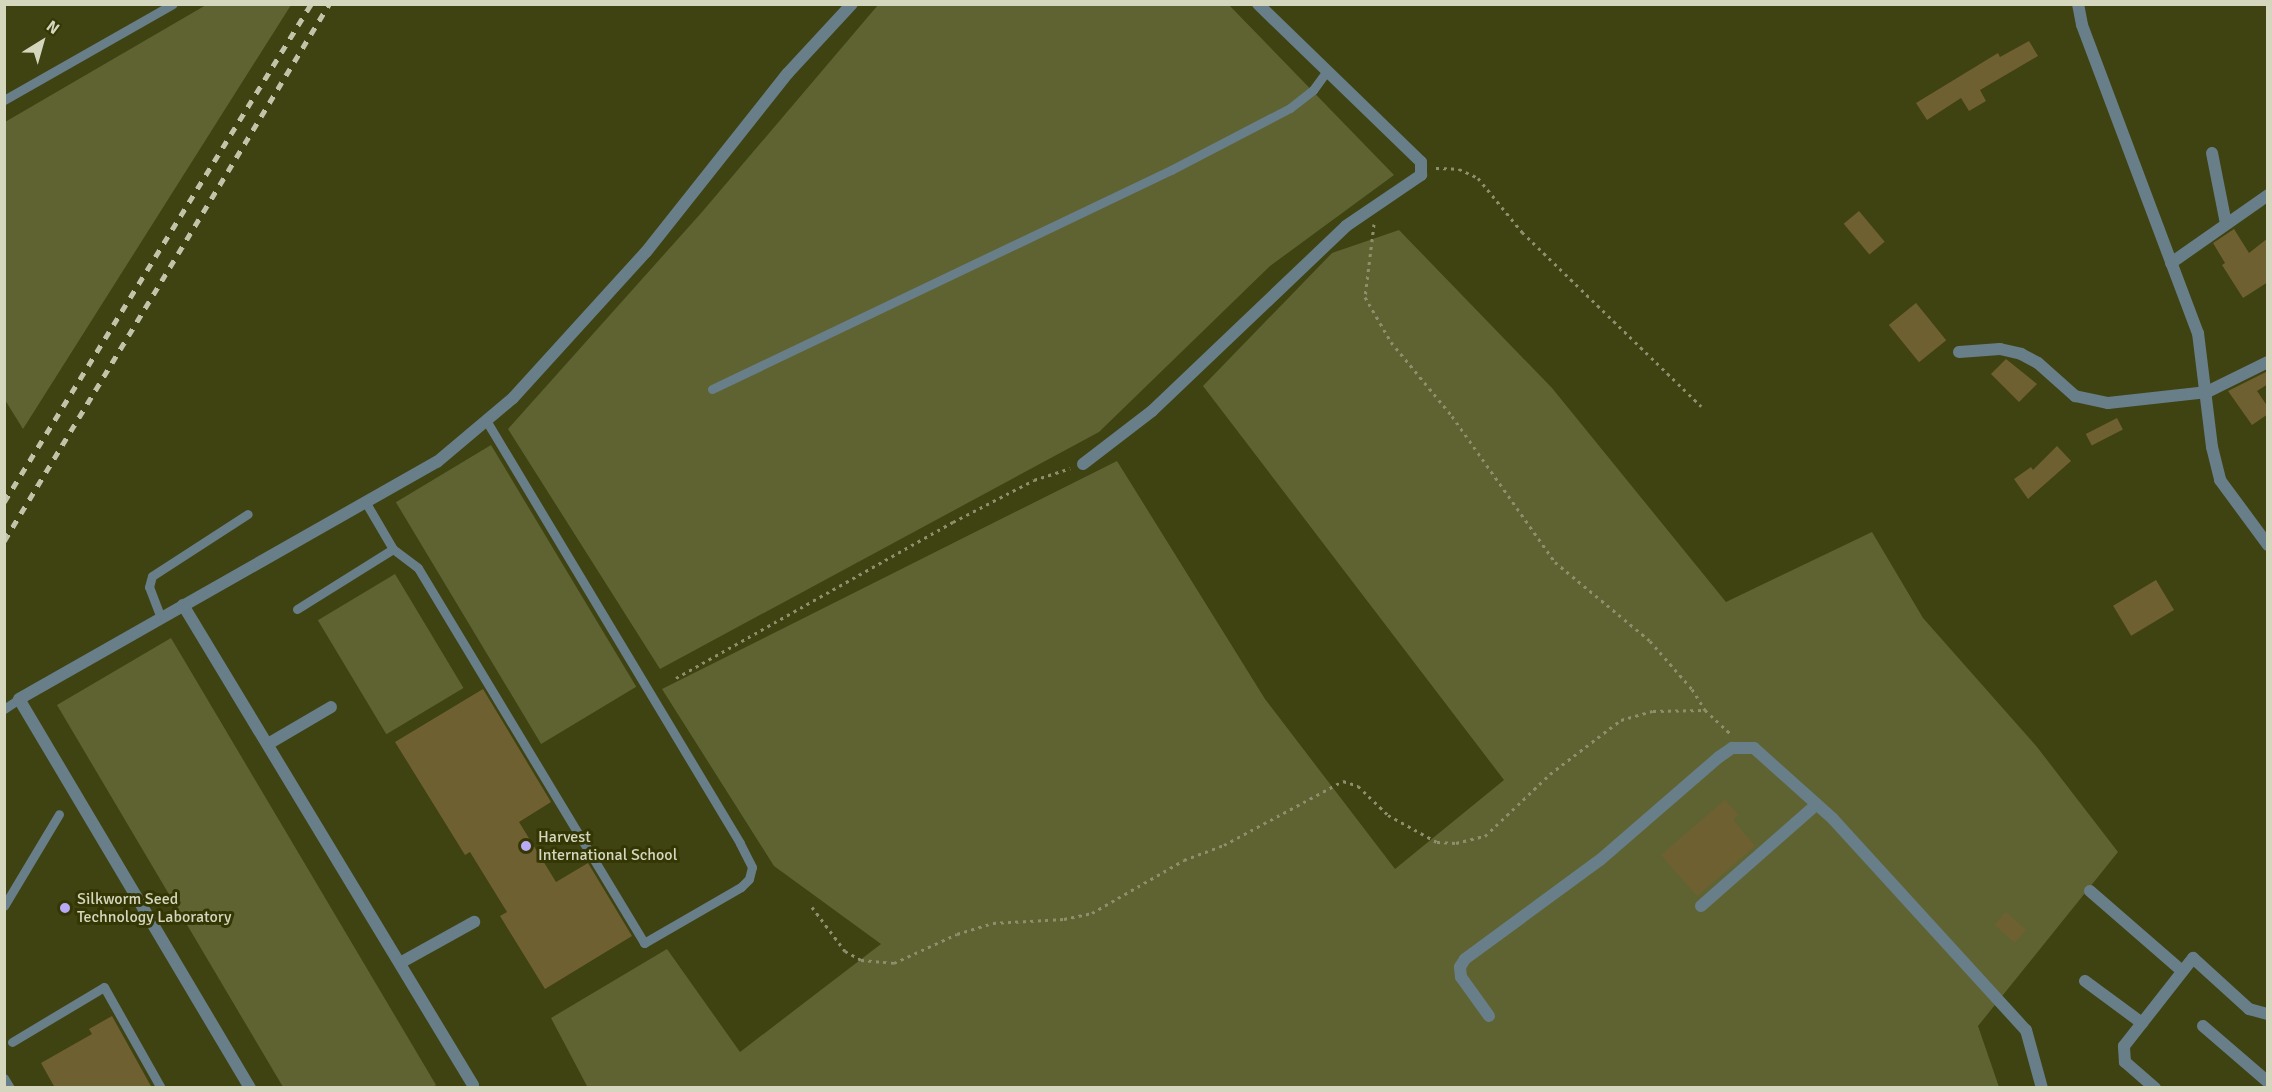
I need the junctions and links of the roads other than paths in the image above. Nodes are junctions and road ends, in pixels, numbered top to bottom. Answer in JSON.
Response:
{"nodes":[{"id":1,"x":173,"y":4,"type":"edge"},
{"id":2,"x":852,"y":4,"type":"edge"},
{"id":3,"x":1258,"y":4,"type":"edge"},
{"id":4,"x":2078,"y":4,"type":"edge"},
{"id":5,"x":1327,"y":71,"type":"junction"},
{"id":6,"x":4,"y":100,"type":"edge"},
{"id":7,"x":2212,"y":153,"type":"dead end"},
{"id":8,"x":2268,"y":195,"type":"edge"},
{"id":9,"x":2226,"y":224,"type":"junction"},
{"id":10,"x":2171,"y":263,"type":"junction"},
{"id":11,"x":1959,"y":352,"type":"dead end"},
{"id":12,"x":2268,"y":362,"type":"edge"},
{"id":13,"x":712,"y":389,"type":"dead end"},
{"id":14,"x":2207,"y":392,"type":"junction"},
{"id":15,"x":486,"y":420,"type":"junction"},
{"id":16,"x":1083,"y":464,"type":"road end"},
{"id":17,"x":366,"y":503,"type":"junction"},
{"id":18,"x":248,"y":514,"type":"dead end"},
{"id":19,"x":2268,"y":545,"type":"edge"},
{"id":20,"x":393,"y":549,"type":"junction"},
{"id":21,"x":183,"y":605,"type":"junction"},
{"id":22,"x":297,"y":609,"type":"dead end"},
{"id":23,"x":161,"y":618,"type":"junction"},
{"id":24,"x":19,"y":699,"type":"junction"},
{"id":25,"x":331,"y":707,"type":"dead end"},
{"id":26,"x":4,"y":708,"type":"edge"},
{"id":27,"x":268,"y":744,"type":"junction"},
{"id":28,"x":1817,"y":804,"type":"junction"},
{"id":29,"x":59,"y":814,"type":"dead end"},
{"id":30,"x":2090,"y":891,"type":"dead end"},
{"id":31,"x":4,"y":906,"type":"edge"},
{"id":32,"x":1701,"y":906,"type":"dead end"},
{"id":33,"x":474,"y":922,"type":"dead end"},
{"id":34,"x":400,"y":963,"type":"junction"},
{"id":35,"x":2182,"y":971,"type":"junction"},
{"id":36,"x":2085,"y":981,"type":"dead end"},
{"id":37,"x":2268,"y":1014,"type":"edge"},
{"id":38,"x":1489,"y":1016,"type":"dead end"},
{"id":39,"x":2142,"y":1023,"type":"junction"},
{"id":40,"x":2203,"y":1026,"type":"dead end"},
{"id":41,"x":12,"y":1042,"type":"dead end"},
{"id":42,"x":4,"y":1078,"type":"edge"},
{"id":43,"x":2268,"y":1082,"type":"edge"},
{"id":44,"x":473,"y":1085,"type":"dead end"},
{"id":45,"x":10,"y":1088,"type":"edge"},
{"id":46,"x":161,"y":1088,"type":"edge"},
{"id":47,"x":250,"y":1088,"type":"edge"},
{"id":48,"x":2042,"y":1088,"type":"edge"},
{"id":49,"x":2155,"y":1088,"type":"edge"}],
"edges":[{"from":1,"to":6,"type":"lane"},
{"from":2,"to":15,"type":"street"},
{"from":3,"to":5,"type":"street"},
{"from":4,"to":10,"type":"street"},
{"from":5,"to":13,"type":"lane"},
{"from":5,"to":16,"type":"street"},
{"from":7,"to":9,"type":"street"},
{"from":8,"to":9,"type":"street"},
{"from":9,"to":10,"type":"street"},
{"from":10,"to":14,"type":"street"},
{"from":11,"to":14,"type":"street"},
{"from":12,"to":14,"type":"street"},
{"from":14,"to":19,"type":"street"},
{"from":15,"to":17,"type":"street"},
{"from":15,"to":20,"type":"lane"},
{"from":17,"to":20,"type":"lane"},
{"from":17,"to":21,"type":"street"},
{"from":18,"to":23,"type":"lane"},
{"from":20,"to":22,"type":"lane"},
{"from":21,"to":23,"type":"street"},
{"from":21,"to":27,"type":"street"},
{"from":23,"to":24,"type":"street"},
{"from":24,"to":26,"type":"lane"},
{"from":24,"to":47,"type":"street"},
{"from":25,"to":27,"type":"street"},
{"from":27,"to":34,"type":"street"},
{"from":28,"to":32,"type":"street"},
{"from":28,"to":38,"type":"street"},
{"from":28,"to":48,"type":"street"},
{"from":29,"to":31,"type":"lane"},
{"from":30,"to":35,"type":"street"},
{"from":33,"to":34,"type":"street"},
{"from":34,"to":44,"type":"street"},
{"from":35,"to":37,"type":"street"},
{"from":35,"to":39,"type":"street"},
{"from":36,"to":39,"type":"street"},
{"from":39,"to":49,"type":"street"},
{"from":40,"to":43,"type":"street"},
{"from":41,"to":46,"type":"lane"},
{"from":42,"to":45,"type":"lane"}]}
